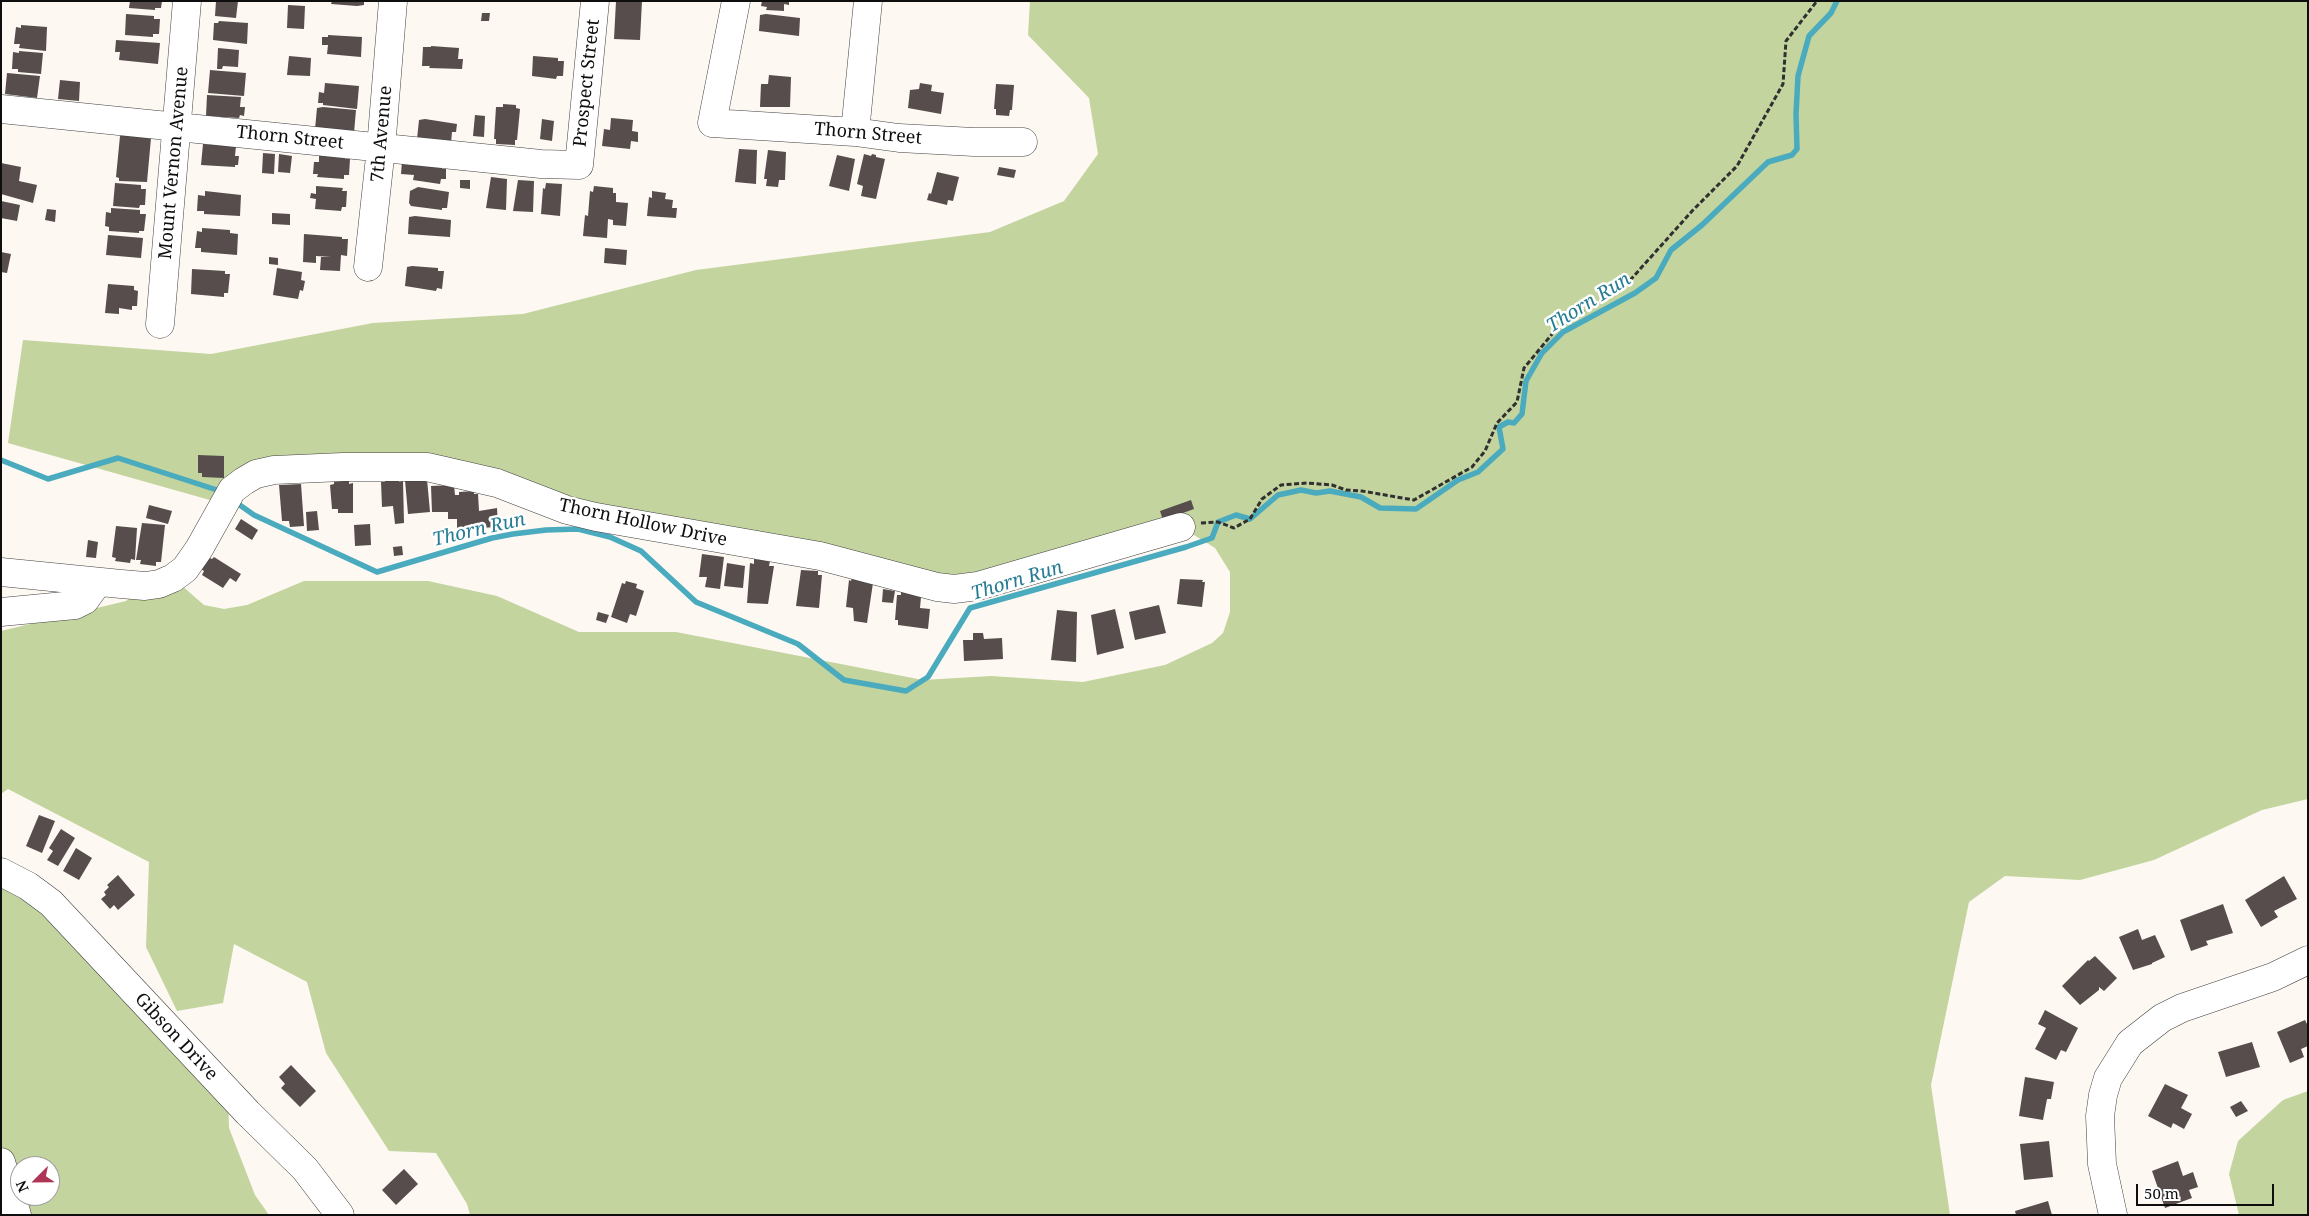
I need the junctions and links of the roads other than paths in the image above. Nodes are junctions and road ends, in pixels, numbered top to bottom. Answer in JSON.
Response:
{"nodes":[{"id":1,"x":187,"y":1,"type":"edge"},
{"id":2,"x":393,"y":1,"type":"edge"},
{"id":3,"x":595,"y":1,"type":"edge"},
{"id":4,"x":736,"y":1,"type":"edge"},
{"id":5,"x":868,"y":1,"type":"edge"},
{"id":6,"x":1,"y":109,"type":"edge"},
{"id":7,"x":177,"y":127,"type":"junction"},
{"id":8,"x":855,"y":132,"type":"junction"},
{"id":9,"x":1023,"y":142,"type":"dead end"},
{"id":10,"x":381,"y":148,"type":"junction"},
{"id":11,"x":579,"y":165,"type":"joint"},
{"id":12,"x":368,"y":267,"type":"dead end"},
{"id":13,"x":160,"y":324,"type":"dead end"},
{"id":14,"x":1181,"y":527,"type":"road end"},
{"id":15,"x":1,"y":572,"type":"edge"},
{"id":16,"x":98,"y":582,"type":"junction"},
{"id":17,"x":1,"y":612,"type":"edge"},
{"id":18,"x":1,"y":872,"type":"edge"},
{"id":19,"x":2308,"y":960,"type":"edge"},
{"id":20,"x":1,"y":1162,"type":"edge"},
{"id":21,"x":17,"y":1215,"type":"edge"},
{"id":22,"x":340,"y":1215,"type":"edge"},
{"id":23,"x":2113,"y":1215,"type":"edge"}],
"edges":[{"from":1,"to":7,"type":"street","name":"Mount Vernon Avenue"},
{"from":2,"to":10,"type":"street","name":"7th Avenue"},
{"from":3,"to":11,"type":"street","name":"Prospect Street"},
{"from":4,"to":8,"type":"street","name":"Thorn Street"},
{"from":5,"to":8,"type":"street"},
{"from":6,"to":7,"type":"street","name":"Thorn Street"},
{"from":7,"to":10,"type":"street","name":"Thorn Street"},
{"from":7,"to":13,"type":"street","name":"Mount Vernon Avenue"},
{"from":8,"to":9,"type":"street","name":"Thorn Street"},
{"from":10,"to":11,"type":"street","name":"Thorn Street"},
{"from":10,"to":12,"type":"street","name":"7th Avenue"},
{"from":14,"to":16,"type":"street","name":"Thorn Hollow Drive"},
{"from":15,"to":16,"type":"street","name":"Thorn Hollow Drive"},
{"from":16,"to":17,"type":"street"},
{"from":18,"to":22,"type":"street","name":"Gibson Drive"},
{"from":19,"to":23,"type":"street"},
{"from":20,"to":21,"type":"street"}]}
